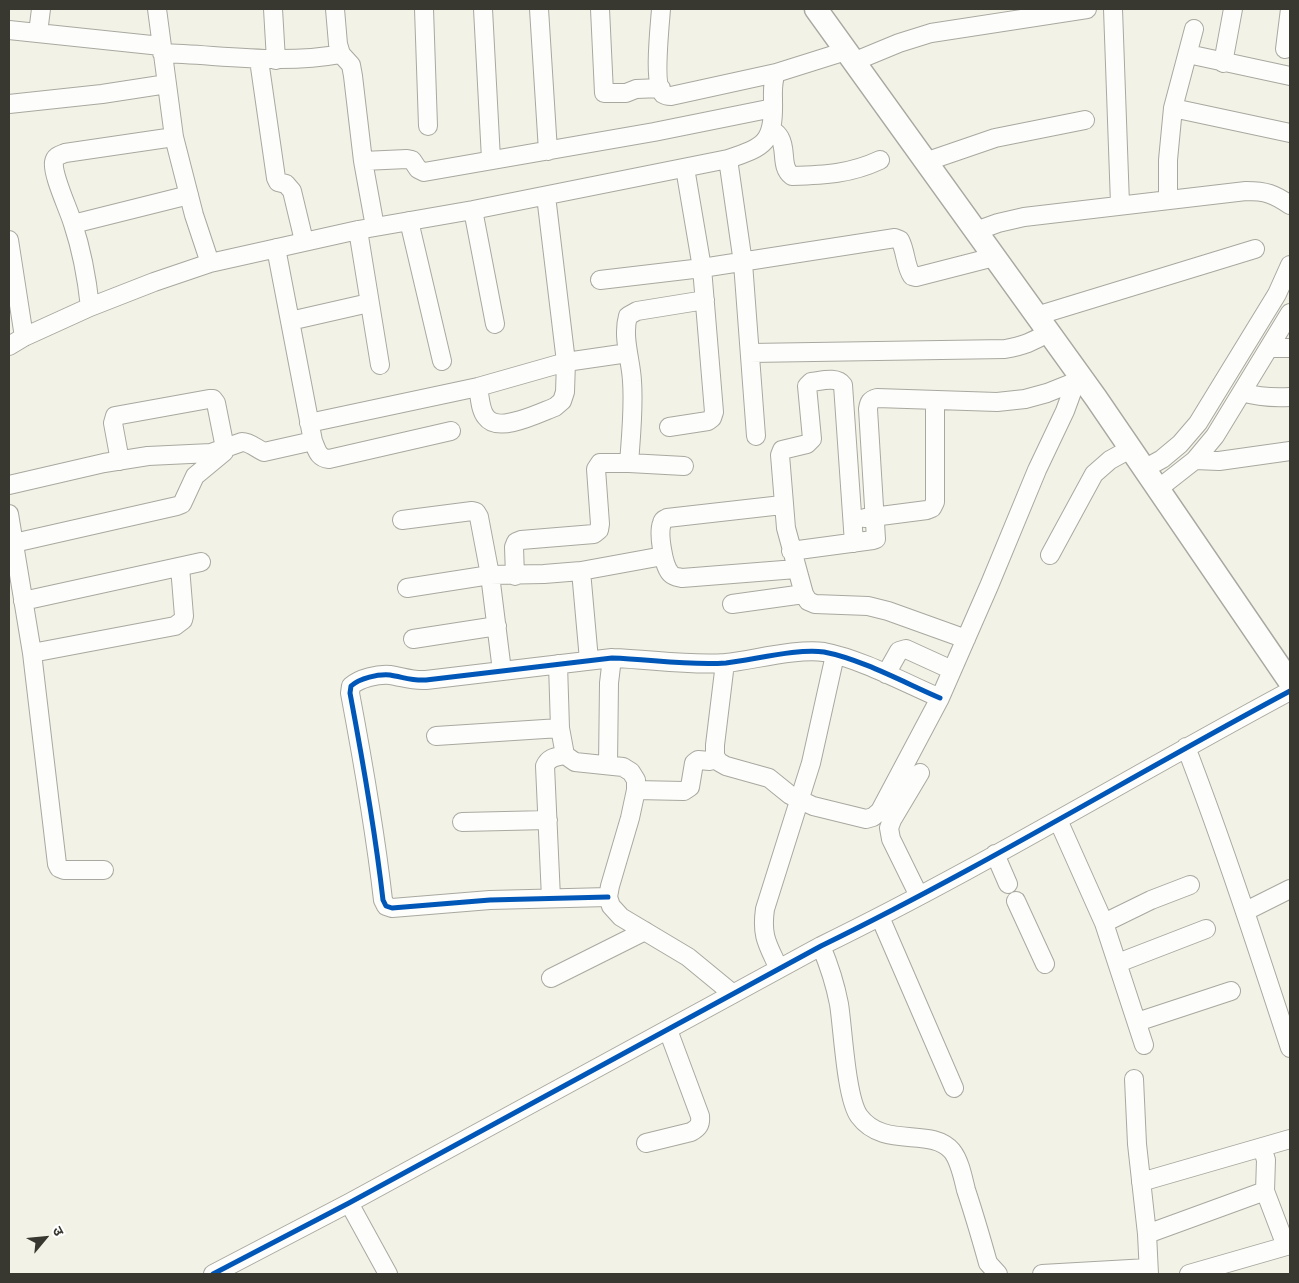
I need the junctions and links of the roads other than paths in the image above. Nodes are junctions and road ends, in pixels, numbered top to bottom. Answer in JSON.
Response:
{"nodes":[{"id":1,"x":40,"y":9,"type":"edge"},
{"id":2,"x":157,"y":9,"type":"edge"},
{"id":3,"x":273,"y":9,"type":"edge"},
{"id":4,"x":335,"y":9,"type":"edge"},
{"id":5,"x":424,"y":9,"type":"edge"},
{"id":6,"x":483,"y":9,"type":"edge"},
{"id":7,"x":539,"y":9,"type":"edge"},
{"id":8,"x":600,"y":9,"type":"edge"},
{"id":9,"x":661,"y":9,"type":"edge"},
{"id":10,"x":816,"y":9,"type":"edge"},
{"id":11,"x":1087,"y":9,"type":"edge"},
{"id":12,"x":1113,"y":9,"type":"edge"},
{"id":13,"x":1233,"y":9,"type":"edge"},
{"id":14,"x":1290,"y":9,"type":"edge"},
{"id":15,"x":971,"y":17,"type":"edge"},
{"id":16,"x":1194,"y":29,"type":"dead end"},
{"id":17,"x":9,"y":30,"type":"edge"},
{"id":18,"x":38,"y":33,"type":"junction"},
{"id":19,"x":1285,"y":49,"type":"dead end"},
{"id":20,"x":162,"y":50,"type":"junction"},
{"id":21,"x":342,"y":54,"type":"junction"},
{"id":22,"x":1188,"y":54,"type":"junction"},
{"id":23,"x":850,"y":56,"type":"junction"},
{"id":24,"x":259,"y":60,"type":"junction"},
{"id":25,"x":276,"y":60,"type":"junction"},
{"id":26,"x":1223,"y":63,"type":"junction"},
{"id":27,"x":776,"y":73,"type":"junction"},
{"id":28,"x":1290,"y":76,"type":"edge"},
{"id":29,"x":167,"y":84,"type":"junction"},
{"id":30,"x":660,"y":88,"type":"junction"},
{"id":31,"x":9,"y":104,"type":"edge"},
{"id":32,"x":773,"y":108,"type":"junction"},
{"id":33,"x":1173,"y":108,"type":"junction"},
{"id":34,"x":1085,"y":120,"type":"dead end"},
{"id":35,"x":428,"y":126,"type":"dead end"},
{"id":36,"x":771,"y":129,"type":"junction"},
{"id":37,"x":1290,"y":133,"type":"edge"},
{"id":38,"x":174,"y":137,"type":"junction"},
{"id":39,"x":548,"y":151,"type":"junction"},
{"id":40,"x":491,"y":159,"type":"junction"},
{"id":41,"x":728,"y":160,"type":"junction"},
{"id":42,"x":880,"y":160,"type":"dead end"},
{"id":43,"x":363,"y":161,"type":"junction"},
{"id":44,"x":926,"y":162,"type":"junction"},
{"id":45,"x":685,"y":168,"type":"junction"},
{"id":46,"x":189,"y":195,"type":"junction"},
{"id":47,"x":546,"y":196,"type":"junction"},
{"id":48,"x":1168,"y":199,"type":"junction"},
{"id":49,"x":1120,"y":204,"type":"junction"},
{"id":50,"x":1290,"y":205,"type":"edge"},
{"id":51,"x":473,"y":210,"type":"junction"},
{"id":52,"x":409,"y":221,"type":"junction"},
{"id":53,"x":73,"y":224,"type":"junction"},
{"id":54,"x":367,"y":228,"type":"junction"},
{"id":55,"x":976,"y":231,"type":"junction"},
{"id":56,"x":9,"y":240,"type":"edge"},
{"id":57,"x":304,"y":241,"type":"junction"},
{"id":58,"x":276,"y":248,"type":"junction"},
{"id":59,"x":1256,"y":249,"type":"dead end"},
{"id":60,"x":994,"y":257,"type":"junction"},
{"id":61,"x":210,"y":263,"type":"junction"},
{"id":62,"x":743,"y":263,"type":"junction"},
{"id":63,"x":1290,"y":265,"type":"edge"},
{"id":64,"x":702,"y":268,"type":"junction"},
{"id":65,"x":600,"y":280,"type":"dead end"},
{"id":66,"x":705,"y":300,"type":"junction"},
{"id":67,"x":369,"y":303,"type":"junction"},
{"id":68,"x":90,"y":307,"type":"junction"},
{"id":69,"x":1290,"y":313,"type":"edge"},
{"id":70,"x":290,"y":321,"type":"junction"},
{"id":71,"x":495,"y":324,"type":"dead end"},
{"id":72,"x":1042,"y":324,"type":"junction"},
{"id":73,"x":24,"y":337,"type":"junction"},
{"id":74,"x":9,"y":346,"type":"edge"},
{"id":75,"x":1268,"y":348,"type":"junction"},
{"id":76,"x":1290,"y":348,"type":"edge"},
{"id":77,"x":628,"y":353,"type":"junction"},
{"id":78,"x":750,"y":353,"type":"junction"},
{"id":79,"x":442,"y":361,"type":"dead end"},
{"id":80,"x":566,"y":362,"type":"junction"},
{"id":81,"x":380,"y":365,"type":"dead end"},
{"id":82,"x":1079,"y":380,"type":"junction"},
{"id":83,"x":478,"y":387,"type":"junction"},
{"id":84,"x":1242,"y":392,"type":"junction"},
{"id":85,"x":1290,"y":397,"type":"edge"},
{"id":86,"x":935,"y":400,"type":"junction"},
{"id":87,"x":309,"y":422,"type":"junction"},
{"id":88,"x":669,"y":427,"type":"dead end"},
{"id":89,"x":451,"y":431,"type":"dead end"},
{"id":90,"x":756,"y":436,"type":"dead end"},
{"id":91,"x":313,"y":441,"type":"junction"},
{"id":92,"x":225,"y":448,"type":"junction"},
{"id":93,"x":1130,"y":449,"type":"junction"},
{"id":94,"x":1290,"y":451,"type":"edge"},
{"id":95,"x":120,"y":460,"type":"junction"},
{"id":96,"x":1195,"y":460,"type":"junction"},
{"id":97,"x":629,"y":463,"type":"junction"},
{"id":98,"x":684,"y":466,"type":"dead end"},
{"id":99,"x":1144,"y":469,"type":"junction"},
{"id":100,"x":9,"y":484,"type":"edge"},
{"id":101,"x":1158,"y":488,"type":"junction"},
{"id":102,"x":782,"y":504,"type":"junction"},
{"id":103,"x":9,"y":514,"type":"edge"},
{"id":104,"x":876,"y":517,"type":"junction"},
{"id":105,"x":402,"y":520,"type":"dead end"},
{"id":106,"x":853,"y":520,"type":"junction"},
{"id":107,"x":14,"y":543,"type":"junction"},
{"id":108,"x":854,"y":543,"type":"junction"},
{"id":109,"x":791,"y":551,"type":"junction"},
{"id":110,"x":1050,"y":555,"type":"dead end"},
{"id":111,"x":663,"y":556,"type":"junction"},
{"id":112,"x":201,"y":562,"type":"dead end"},
{"id":113,"x":180,"y":567,"type":"junction"},
{"id":114,"x":796,"y":569,"type":"junction"},
{"id":115,"x":581,"y":571,"type":"junction"},
{"id":116,"x":490,"y":575,"type":"junction"},
{"id":117,"x":515,"y":576,"type":"junction"},
{"id":118,"x":406,"y":588,"type":"dead end"},
{"id":119,"x":804,"y":594,"type":"junction"},
{"id":120,"x":23,"y":601,"type":"junction"},
{"id":121,"x":732,"y":604,"type":"dead end"},
{"id":122,"x":497,"y":626,"type":"junction"},
{"id":123,"x":413,"y":639,"type":"dead end"},
{"id":124,"x":966,"y":639,"type":"junction"},
{"id":125,"x":32,"y":654,"type":"junction"},
{"id":126,"x":835,"y":655,"type":"junction"},
{"id":127,"x":612,"y":658,"type":"junction"},
{"id":128,"x":589,"y":660,"type":"junction"},
{"id":129,"x":726,"y":663,"type":"junction"},
{"id":130,"x":558,"y":664,"type":"junction"},
{"id":131,"x":952,"y":670,"type":"junction"},
{"id":132,"x":502,"y":671,"type":"junction"},
{"id":133,"x":886,"y":674,"type":"junction"},
{"id":134,"x":1290,"y":682,"type":"edge"},
{"id":135,"x":1290,"y":691,"type":"edge"},
{"id":136,"x":940,"y":698,"type":"junction"},
{"id":137,"x":560,"y":728,"type":"junction"},
{"id":138,"x":436,"y":736,"type":"dead end"},
{"id":139,"x":1186,"y":747,"type":"junction"},
{"id":140,"x":565,"y":755,"type":"junction"},
{"id":141,"x":715,"y":756,"type":"junction"},
{"id":142,"x":608,"y":765,"type":"junction"},
{"id":143,"x":920,"y":773,"type":"dead end"},
{"id":144,"x":636,"y":790,"type":"junction"},
{"id":145,"x":800,"y":801,"type":"junction"},
{"id":146,"x":548,"y":820,"type":"junction"},
{"id":147,"x":1058,"y":820,"type":"junction"},
{"id":148,"x":462,"y":822,"type":"dead end"},
{"id":149,"x":996,"y":854,"type":"junction"},
{"id":150,"x":104,"y":870,"type":"dead end"},
{"id":151,"x":1008,"y":884,"type":"dead end"},
{"id":152,"x":1190,"y":885,"type":"dead end"},
{"id":153,"x":1290,"y":890,"type":"edge"},
{"id":154,"x":919,"y":896,"type":"junction"},
{"id":155,"x":608,"y":897,"type":"junction"},
{"id":156,"x":551,"y":898,"type":"junction"},
{"id":157,"x":1016,"y":901,"type":"dead end"},
{"id":158,"x":1246,"y":911,"type":"junction"},
{"id":159,"x":880,"y":917,"type":"junction"},
{"id":160,"x":1104,"y":923,"type":"junction"},
{"id":161,"x":1206,"y":929,"type":"dead end"},
{"id":162,"x":645,"y":931,"type":"junction"},
{"id":163,"x":821,"y":946,"type":"junction"},
{"id":164,"x":1118,"y":962,"type":"junction"},
{"id":165,"x":1044,"y":964,"type":"dead end"},
{"id":166,"x":779,"y":969,"type":"junction"},
{"id":167,"x":550,"y":978,"type":"dead end"},
{"id":168,"x":1231,"y":990,"type":"dead end"},
{"id":169,"x":733,"y":994,"type":"junction"},
{"id":170,"x":1137,"y":1022,"type":"junction"},
{"id":171,"x":668,"y":1030,"type":"junction"},
{"id":172,"x":1144,"y":1044,"type":"dead end"},
{"id":173,"x":1290,"y":1048,"type":"edge"},
{"id":174,"x":1134,"y":1079,"type":"dead end"},
{"id":175,"x":954,"y":1088,"type":"dead end"},
{"id":176,"x":1289,"y":1140,"type":"edge"},
{"id":177,"x":646,"y":1143,"type":"dead end"},
{"id":178,"x":1262,"y":1148,"type":"junction"},
{"id":179,"x":1141,"y":1182,"type":"junction"},
{"id":180,"x":1265,"y":1191,"type":"junction"},
{"id":181,"x":350,"y":1203,"type":"junction"},
{"id":182,"x":1147,"y":1234,"type":"junction"},
{"id":183,"x":1288,"y":1245,"type":"edge"},
{"id":184,"x":1148,"y":1271,"type":"edge"},
{"id":185,"x":213,"y":1274,"type":"edge"},
{"id":186,"x":388,"y":1274,"type":"edge"},
{"id":187,"x":998,"y":1274,"type":"edge"},
{"id":188,"x":1042,"y":1274,"type":"edge"},
{"id":189,"x":1189,"y":1274,"type":"edge"}],
"edges":[{"from":1,"to":18,"type":"street"},
{"from":2,"to":20,"type":"street"},
{"from":3,"to":25,"type":"street"},
{"from":4,"to":21,"type":"street"},
{"from":5,"to":35,"type":"street"},
{"from":6,"to":40,"type":"street"},
{"from":7,"to":39,"type":"street"},
{"from":8,"to":30,"type":"street"},
{"from":9,"to":30,"type":"street"},
{"from":10,"to":23,"type":"main road"},
{"from":11,"to":15,"type":"street"},
{"from":12,"to":49,"type":"street"},
{"from":13,"to":26,"type":"street"},
{"from":14,"to":19,"type":"street"},
{"from":15,"to":23,"type":"street"},
{"from":16,"to":22,"type":"street"},
{"from":17,"to":18,"type":"street"},
{"from":18,"to":20,"type":"street"},
{"from":20,"to":24,"type":"street"},
{"from":20,"to":29,"type":"street"},
{"from":21,"to":25,"type":"street"},
{"from":21,"to":43,"type":"street"},
{"from":22,"to":26,"type":"street"},
{"from":22,"to":33,"type":"street"},
{"from":23,"to":27,"type":"street"},
{"from":23,"to":44,"type":"main road"},
{"from":24,"to":25,"type":"street"},
{"from":24,"to":57,"type":"street"},
{"from":26,"to":28,"type":"street"},
{"from":27,"to":30,"type":"street"},
{"from":27,"to":32,"type":"street"},
{"from":29,"to":31,"type":"street"},
{"from":29,"to":38,"type":"street"},
{"from":32,"to":36,"type":"street"},
{"from":32,"to":39,"type":"street"},
{"from":33,"to":37,"type":"street"},
{"from":33,"to":48,"type":"street"},
{"from":34,"to":44,"type":"street"},
{"from":36,"to":41,"type":"street"},
{"from":36,"to":42,"type":"street"},
{"from":38,"to":46,"type":"street"},
{"from":38,"to":53,"type":"street"},
{"from":39,"to":40,"type":"street"},
{"from":40,"to":43,"type":"street"},
{"from":41,"to":45,"type":"street"},
{"from":41,"to":62,"type":"street"},
{"from":43,"to":54,"type":"street"},
{"from":44,"to":55,"type":"main road"},
{"from":45,"to":47,"type":"street"},
{"from":45,"to":64,"type":"street"},
{"from":46,"to":53,"type":"street"},
{"from":46,"to":61,"type":"street"},
{"from":47,"to":51,"type":"street"},
{"from":47,"to":80,"type":"street"},
{"from":48,"to":49,"type":"street"},
{"from":48,"to":50,"type":"street"},
{"from":49,"to":55,"type":"street"},
{"from":51,"to":52,"type":"street"},
{"from":51,"to":71,"type":"street"},
{"from":52,"to":54,"type":"street"},
{"from":52,"to":79,"type":"street"},
{"from":53,"to":68,"type":"street"},
{"from":54,"to":57,"type":"street"},
{"from":54,"to":67,"type":"street"},
{"from":55,"to":60,"type":"main road"},
{"from":56,"to":73,"type":"street"},
{"from":57,"to":58,"type":"street"},
{"from":58,"to":61,"type":"street"},
{"from":58,"to":70,"type":"street"},
{"from":59,"to":72,"type":"street"},
{"from":60,"to":62,"type":"street"},
{"from":60,"to":72,"type":"main road"},
{"from":61,"to":68,"type":"street"},
{"from":62,"to":64,"type":"street"},
{"from":62,"to":78,"type":"street"},
{"from":63,"to":99,"type":"street"},
{"from":64,"to":65,"type":"street"},
{"from":64,"to":66,"type":"street"},
{"from":66,"to":77,"type":"street"},
{"from":66,"to":88,"type":"street"},
{"from":67,"to":70,"type":"street"},
{"from":67,"to":81,"type":"street"},
{"from":68,"to":73,"type":"street"},
{"from":69,"to":75,"type":"street"},
{"from":70,"to":87,"type":"street"},
{"from":72,"to":78,"type":"street"},
{"from":72,"to":82,"type":"main road"},
{"from":73,"to":74,"type":"street"},
{"from":75,"to":76,"type":"street"},
{"from":75,"to":84,"type":"street"},
{"from":77,"to":80,"type":"street"},
{"from":77,"to":97,"type":"street"},
{"from":78,"to":90,"type":"street"},
{"from":80,"to":83,"type":"street"},
{"from":80,"to":83,"type":"street"},
{"from":82,"to":86,"type":"street"},
{"from":82,"to":93,"type":"main road"},
{"from":82,"to":124,"type":"street"},
{"from":83,"to":87,"type":"street"},
{"from":84,"to":85,"type":"street"},
{"from":84,"to":96,"type":"street"},
{"from":86,"to":104,"type":"street"},
{"from":86,"to":104,"type":"street"},
{"from":87,"to":91,"type":"street"},
{"from":89,"to":91,"type":"street"},
{"from":91,"to":92,"type":"street"},
{"from":92,"to":95,"type":"street"},
{"from":92,"to":95,"type":"street"},
{"from":92,"to":107,"type":"street"},
{"from":93,"to":99,"type":"main road"},
{"from":93,"to":110,"type":"street"},
{"from":94,"to":96,"type":"street"},
{"from":95,"to":100,"type":"street"},
{"from":96,"to":101,"type":"street"},
{"from":97,"to":98,"type":"street"},
{"from":97,"to":117,"type":"street"},
{"from":99,"to":101,"type":"main road"},
{"from":101,"to":134,"type":"main road"},
{"from":102,"to":106,"type":"street"},
{"from":102,"to":109,"type":"street"},
{"from":102,"to":111,"type":"street"},
{"from":103,"to":107,"type":"street"},
{"from":104,"to":106,"type":"street"},
{"from":104,"to":108,"type":"street"},
{"from":105,"to":116,"type":"street"},
{"from":106,"to":108,"type":"street"},
{"from":107,"to":120,"type":"street"},
{"from":108,"to":109,"type":"street"},
{"from":109,"to":114,"type":"street"},
{"from":111,"to":114,"type":"street"},
{"from":111,"to":115,"type":"street"},
{"from":112,"to":113,"type":"street"},
{"from":113,"to":120,"type":"street"},
{"from":113,"to":125,"type":"street"},
{"from":114,"to":119,"type":"street"},
{"from":115,"to":117,"type":"street"},
{"from":115,"to":128,"type":"street"},
{"from":116,"to":117,"type":"street"},
{"from":116,"to":118,"type":"street"},
{"from":116,"to":122,"type":"street"},
{"from":119,"to":121,"type":"street"},
{"from":119,"to":124,"type":"street"},
{"from":120,"to":125,"type":"street"},
{"from":122,"to":123,"type":"street"},
{"from":122,"to":132,"type":"street"},
{"from":124,"to":131,"type":"street"},
{"from":125,"to":150,"type":"street"},
{"from":126,"to":129,"type":"street"},
{"from":126,"to":133,"type":"street"},
{"from":126,"to":145,"type":"street"},
{"from":127,"to":128,"type":"street"},
{"from":127,"to":129,"type":"street"},
{"from":127,"to":142,"type":"street"},
{"from":128,"to":130,"type":"street"},
{"from":129,"to":141,"type":"street"},
{"from":130,"to":132,"type":"street"},
{"from":130,"to":137,"type":"street"},
{"from":131,"to":133,"type":"street"},
{"from":131,"to":136,"type":"street"},
{"from":132,"to":156,"type":"street"},
{"from":133,"to":136,"type":"street"},
{"from":135,"to":139,"type":"street"},
{"from":136,"to":145,"type":"street"},
{"from":137,"to":138,"type":"street"},
{"from":137,"to":140,"type":"street"},
{"from":139,"to":147,"type":"street"},
{"from":139,"to":158,"type":"street"},
{"from":140,"to":142,"type":"street"},
{"from":140,"to":146,"type":"street"},
{"from":141,"to":144,"type":"street"},
{"from":141,"to":145,"type":"street"},
{"from":142,"to":144,"type":"street"},
{"from":143,"to":154,"type":"street"},
{"from":144,"to":155,"type":"street"},
{"from":145,"to":166,"type":"street"},
{"from":146,"to":148,"type":"street"},
{"from":146,"to":156,"type":"street"},
{"from":147,"to":149,"type":"street"},
{"from":147,"to":160,"type":"street"},
{"from":149,"to":151,"type":"street"},
{"from":149,"to":154,"type":"street"},
{"from":152,"to":160,"type":"street"},
{"from":153,"to":158,"type":"street"},
{"from":154,"to":159,"type":"street"},
{"from":155,"to":156,"type":"street"},
{"from":155,"to":162,"type":"street"},
{"from":157,"to":165,"type":"street"},
{"from":158,"to":173,"type":"street"},
{"from":159,"to":163,"type":"street"},
{"from":159,"to":175,"type":"street"},
{"from":160,"to":164,"type":"street"},
{"from":161,"to":164,"type":"street"},
{"from":162,"to":167,"type":"street"},
{"from":162,"to":169,"type":"street"},
{"from":163,"to":166,"type":"street"},
{"from":163,"to":187,"type":"street"},
{"from":164,"to":170,"type":"street"},
{"from":166,"to":169,"type":"street"},
{"from":168,"to":170,"type":"street"},
{"from":169,"to":171,"type":"street"},
{"from":170,"to":172,"type":"street"},
{"from":171,"to":177,"type":"street"},
{"from":171,"to":181,"type":"street"},
{"from":174,"to":179,"type":"street"},
{"from":176,"to":178,"type":"street"},
{"from":178,"to":179,"type":"street"},
{"from":178,"to":180,"type":"street"},
{"from":179,"to":182,"type":"street"},
{"from":180,"to":182,"type":"street"},
{"from":180,"to":183,"type":"street"},
{"from":181,"to":185,"type":"street"},
{"from":181,"to":186,"type":"street"},
{"from":182,"to":184,"type":"street"},
{"from":183,"to":189,"type":"street"},
{"from":184,"to":188,"type":"street"}]}
